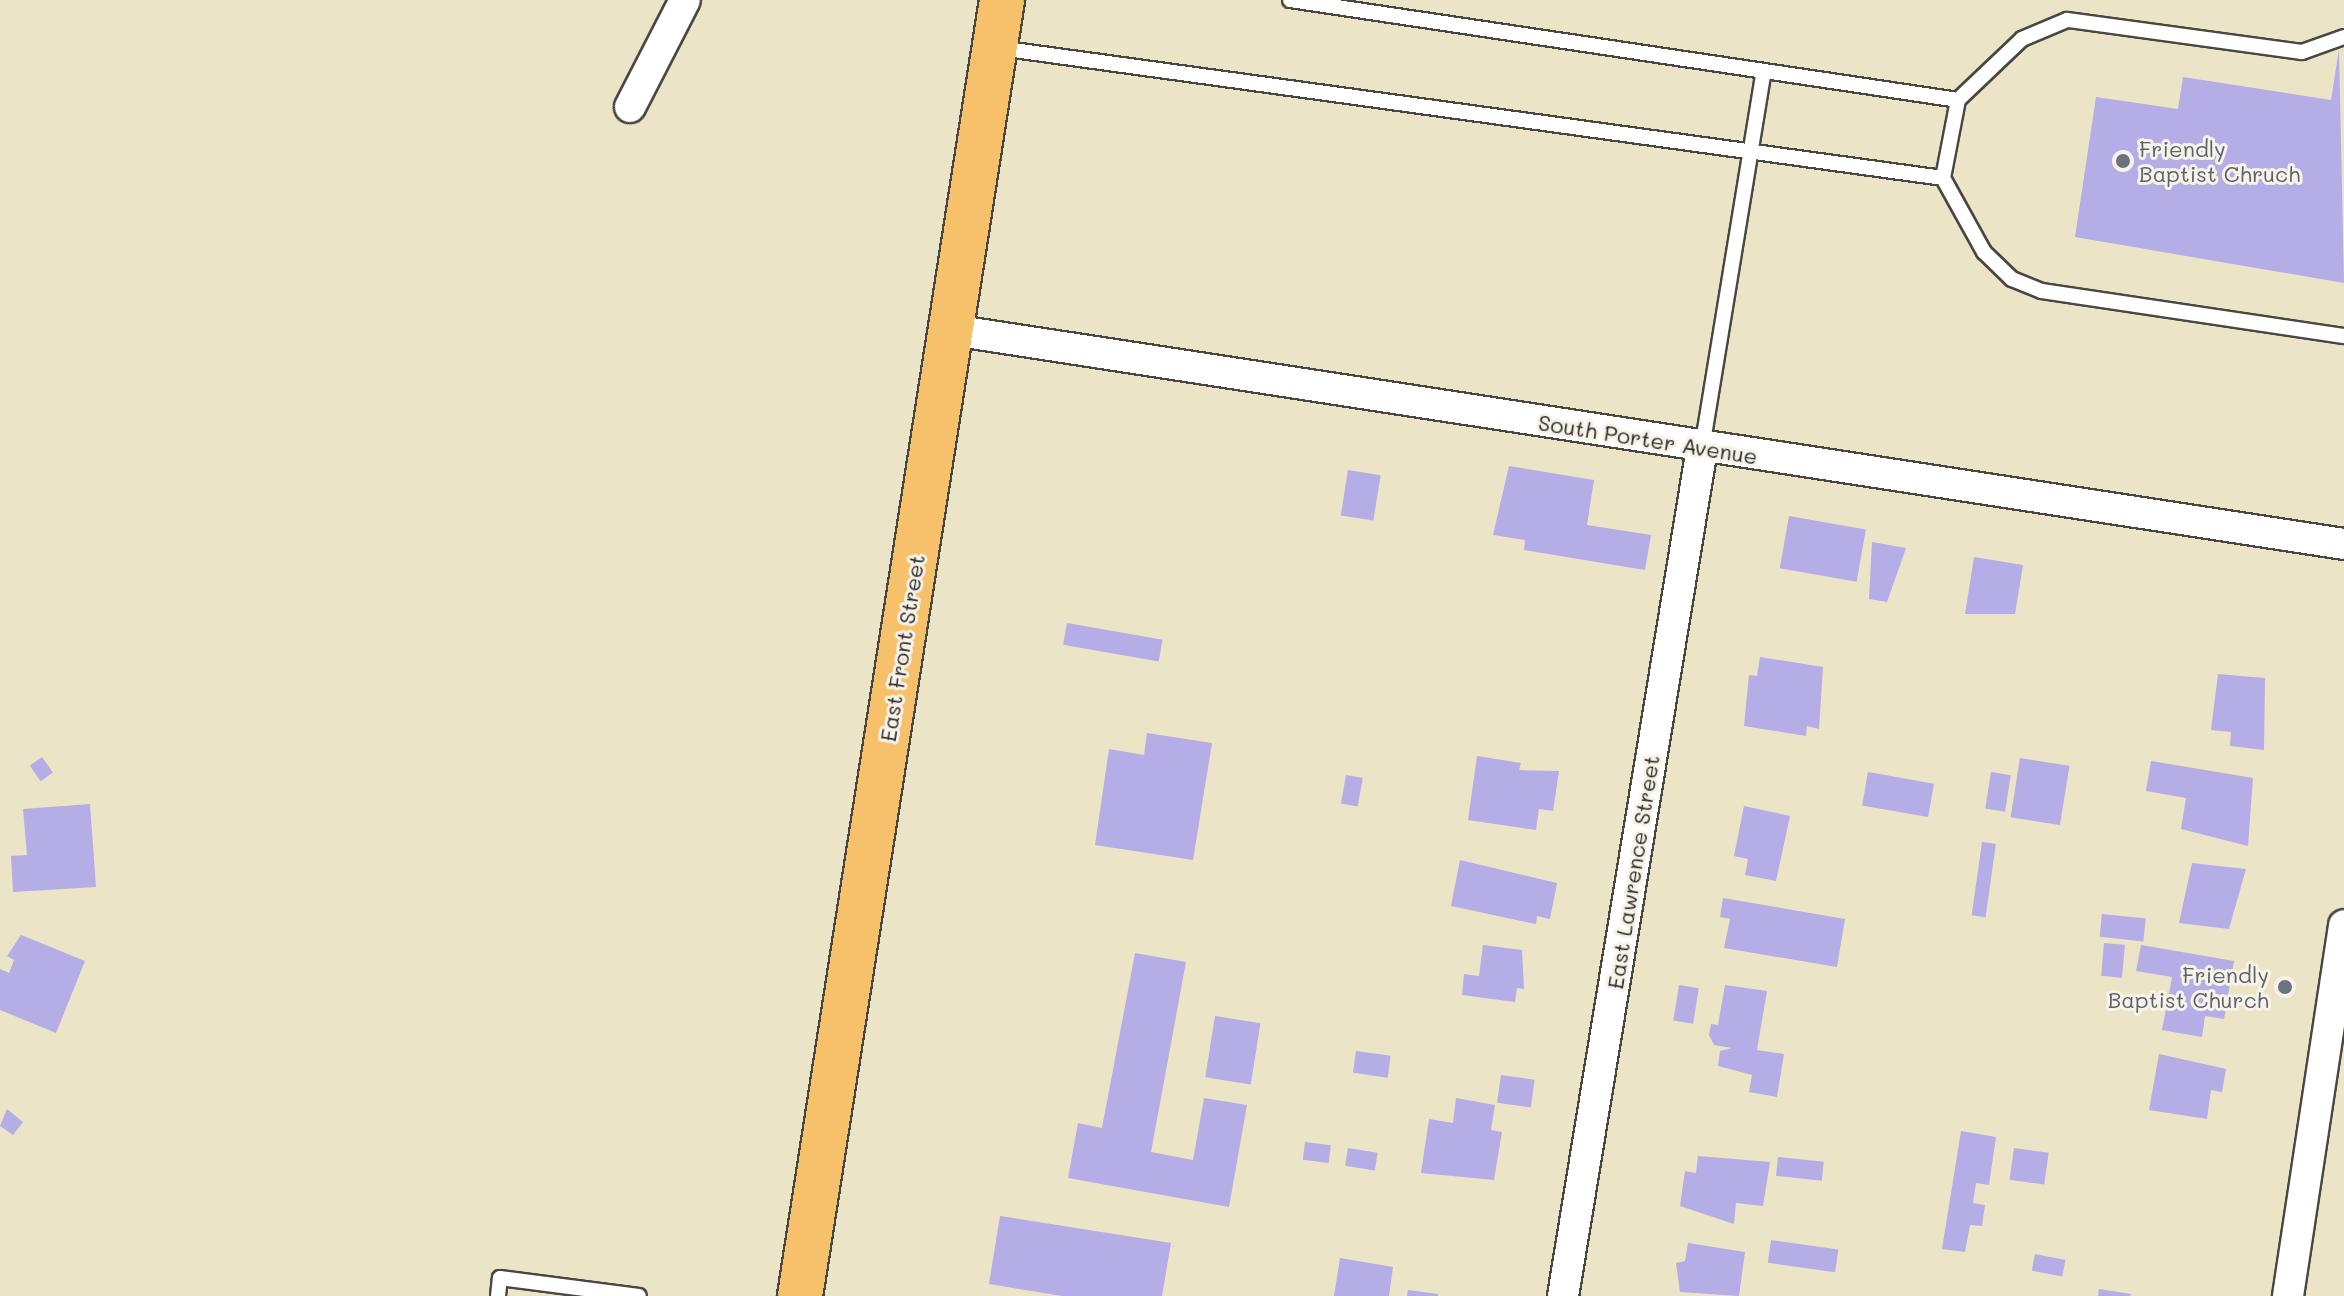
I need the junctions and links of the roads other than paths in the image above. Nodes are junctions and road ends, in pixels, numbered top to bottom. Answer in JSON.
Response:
{"nodes":[{"id":1,"x":685,"y":0,"type":"edge"},
{"id":2,"x":1002,"y":0,"type":"edge"},
{"id":3,"x":1290,"y":0,"type":"edge"},
{"id":4,"x":2344,"y":37,"type":"edge"},
{"id":5,"x":994,"y":48,"type":"junction"},
{"id":6,"x":1764,"y":71,"type":"junction"},
{"id":7,"x":1958,"y":100,"type":"junction"},
{"id":8,"x":630,"y":107,"type":"dead end"},
{"id":9,"x":1751,"y":152,"type":"junction"},
{"id":10,"x":1943,"y":178,"type":"junction"},
{"id":11,"x":952,"y":330,"type":"junction"},
{"id":12,"x":2344,"y":336,"type":"edge"},
{"id":13,"x":1702,"y":448,"type":"junction"},
{"id":14,"x":2344,"y":544,"type":"edge"},
{"id":15,"x":2344,"y":925,"type":"edge"},
{"id":16,"x":805,"y":1295,"type":"edge"},
{"id":17,"x":498,"y":1296,"type":"edge"},
{"id":18,"x":639,"y":1296,"type":"edge"},
{"id":19,"x":1563,"y":1296,"type":"edge"},
{"id":20,"x":2288,"y":1296,"type":"edge"}],
"edges":[{"from":1,"to":8,"type":"street"},
{"from":2,"to":5,"type":"main road","name":"East Front Street"},
{"from":3,"to":6,"type":"lane"},
{"from":4,"to":7,"type":"lane"},
{"from":5,"to":9,"type":"lane"},
{"from":5,"to":11,"type":"main road","name":"East Front Street"},
{"from":6,"to":7,"type":"lane"},
{"from":6,"to":9,"type":"lane"},
{"from":7,"to":10,"type":"lane"},
{"from":9,"to":10,"type":"lane"},
{"from":9,"to":13,"type":"lane"},
{"from":10,"to":12,"type":"lane"},
{"from":11,"to":13,"type":"street","name":"South Porter Avenue"},
{"from":11,"to":16,"type":"main road","name":"East Front Street"},
{"from":13,"to":14,"type":"street","name":"South Porter Avenue"},
{"from":13,"to":19,"type":"street","name":"East Lawrence Street"},
{"from":15,"to":20,"type":"street"},
{"from":17,"to":18,"type":"lane"}]}
